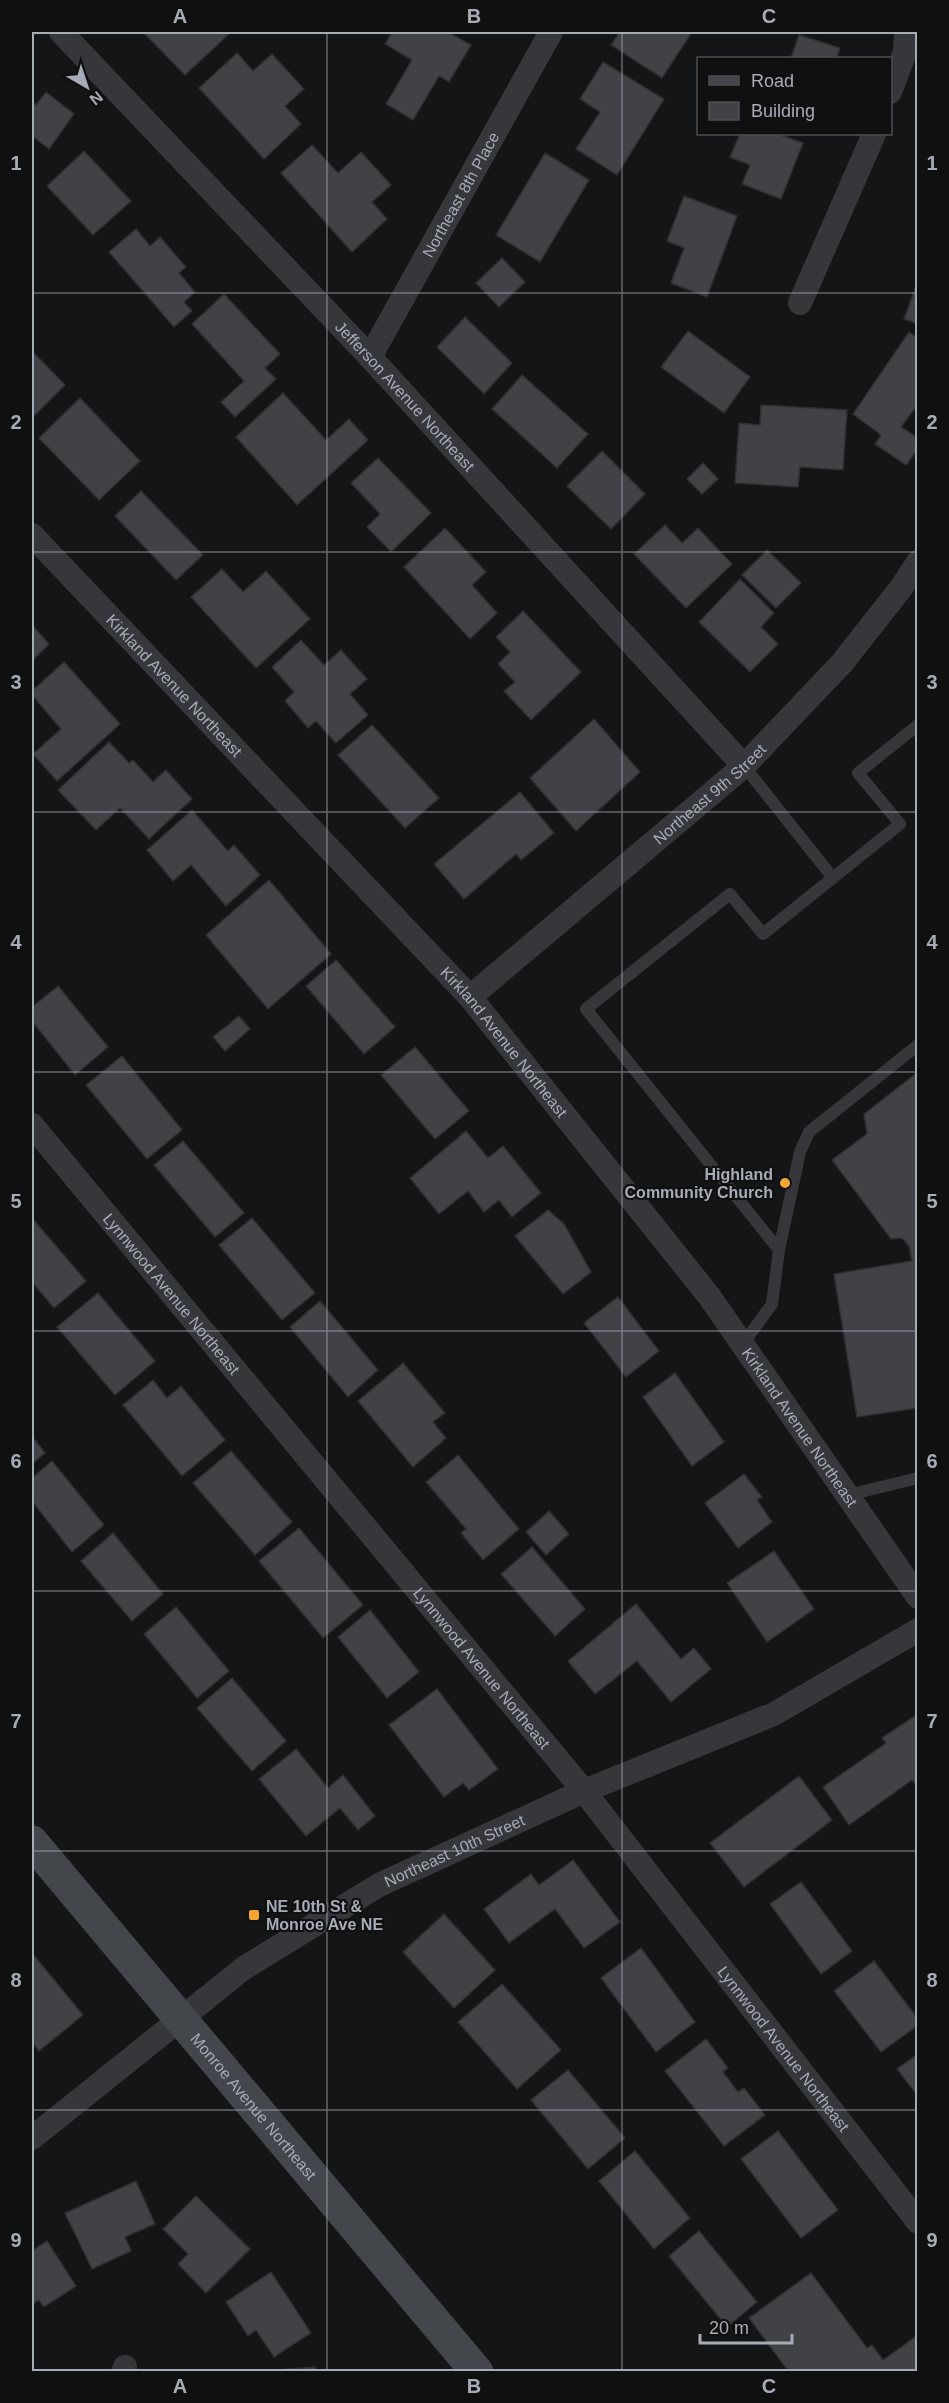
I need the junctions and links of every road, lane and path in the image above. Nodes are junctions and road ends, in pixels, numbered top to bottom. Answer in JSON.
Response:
{"nodes":[{"id":1,"x":61,"y":32,"type":"edge"},
{"id":2,"x":551,"y":32,"type":"edge"},
{"id":3,"x":906,"y":32,"type":"edge"},
{"id":4,"x":892,"y":89,"type":"edge"},
{"id":5,"x":874,"y":135,"type":"edge"},
{"id":6,"x":800,"y":303,"type":"dead end"},
{"id":7,"x":370,"y":357,"type":"junction"},
{"id":8,"x":32,"y":535,"type":"edge"},
{"id":9,"x":918,"y":562,"type":"edge"},
{"id":10,"x":918,"y":725,"type":"edge"},
{"id":11,"x":744,"y":766,"type":"junction"},
{"id":12,"x":833,"y":878,"type":"junction"},
{"id":13,"x":470,"y":997,"type":"junction"},
{"id":14,"x":918,"y":1045,"type":"edge"},
{"id":15,"x":32,"y":1125,"type":"edge"},
{"id":16,"x":779,"y":1250,"type":"junction"},
{"id":17,"x":743,"y":1344,"type":"junction"},
{"id":18,"x":918,"y":1478,"type":"edge"},
{"id":19,"x":848,"y":1495,"type":"junction"},
{"id":20,"x":918,"y":1598,"type":"edge"},
{"id":21,"x":918,"y":1630,"type":"edge"},
{"id":22,"x":584,"y":1791,"type":"junction"},
{"id":23,"x":32,"y":1842,"type":"edge"},
{"id":24,"x":181,"y":2017,"type":"junction"},
{"id":25,"x":32,"y":2138,"type":"edge"},
{"id":26,"x":918,"y":2222,"type":"edge"},
{"id":27,"x":477,"y":2372,"type":"edge"}],
"edges":[{"from":1,"to":7,"type":"street","name":"Jefferson Avenue Northeast"},
{"from":2,"to":7,"type":"street","name":"Northeast 8th Place"},
{"from":3,"to":4,"type":"street"},
{"from":5,"to":6,"type":"street"},
{"from":7,"to":11,"type":"street","name":"Jefferson Avenue Northeast"},
{"from":8,"to":13,"type":"street","name":"Kirkland Avenue Northeast"},
{"from":9,"to":11,"type":"street","name":"Northeast 9th Street"},
{"from":10,"to":12,"type":"lane"},
{"from":11,"to":12,"type":"lane"},
{"from":11,"to":13,"type":"street","name":"Northeast 9th Street"},
{"from":12,"to":16,"type":"lane"},
{"from":13,"to":17,"type":"street","name":"Kirkland Avenue Northeast"},
{"from":14,"to":16,"type":"lane"},
{"from":15,"to":22,"type":"street","name":"Lynnwood Avenue Northeast"},
{"from":16,"to":17,"type":"lane"},
{"from":17,"to":19,"type":"street","name":"Kirkland Avenue Northeast"},
{"from":18,"to":19,"type":"lane"},
{"from":19,"to":20,"type":"street","name":"Kirkland Avenue Northeast"},
{"from":21,"to":22,"type":"street","name":"Northeast 10th Street"},
{"from":22,"to":24,"type":"street","name":"Northeast 10th Street"},
{"from":22,"to":26,"type":"street","name":"Lynnwood Avenue Northeast"},
{"from":23,"to":24,"type":"street","name":"Monroe Avenue Northeast"},
{"from":24,"to":25,"type":"street","name":"Northeast 10th Street"},
{"from":24,"to":27,"type":"street","name":"Monroe Avenue Northeast"}]}
